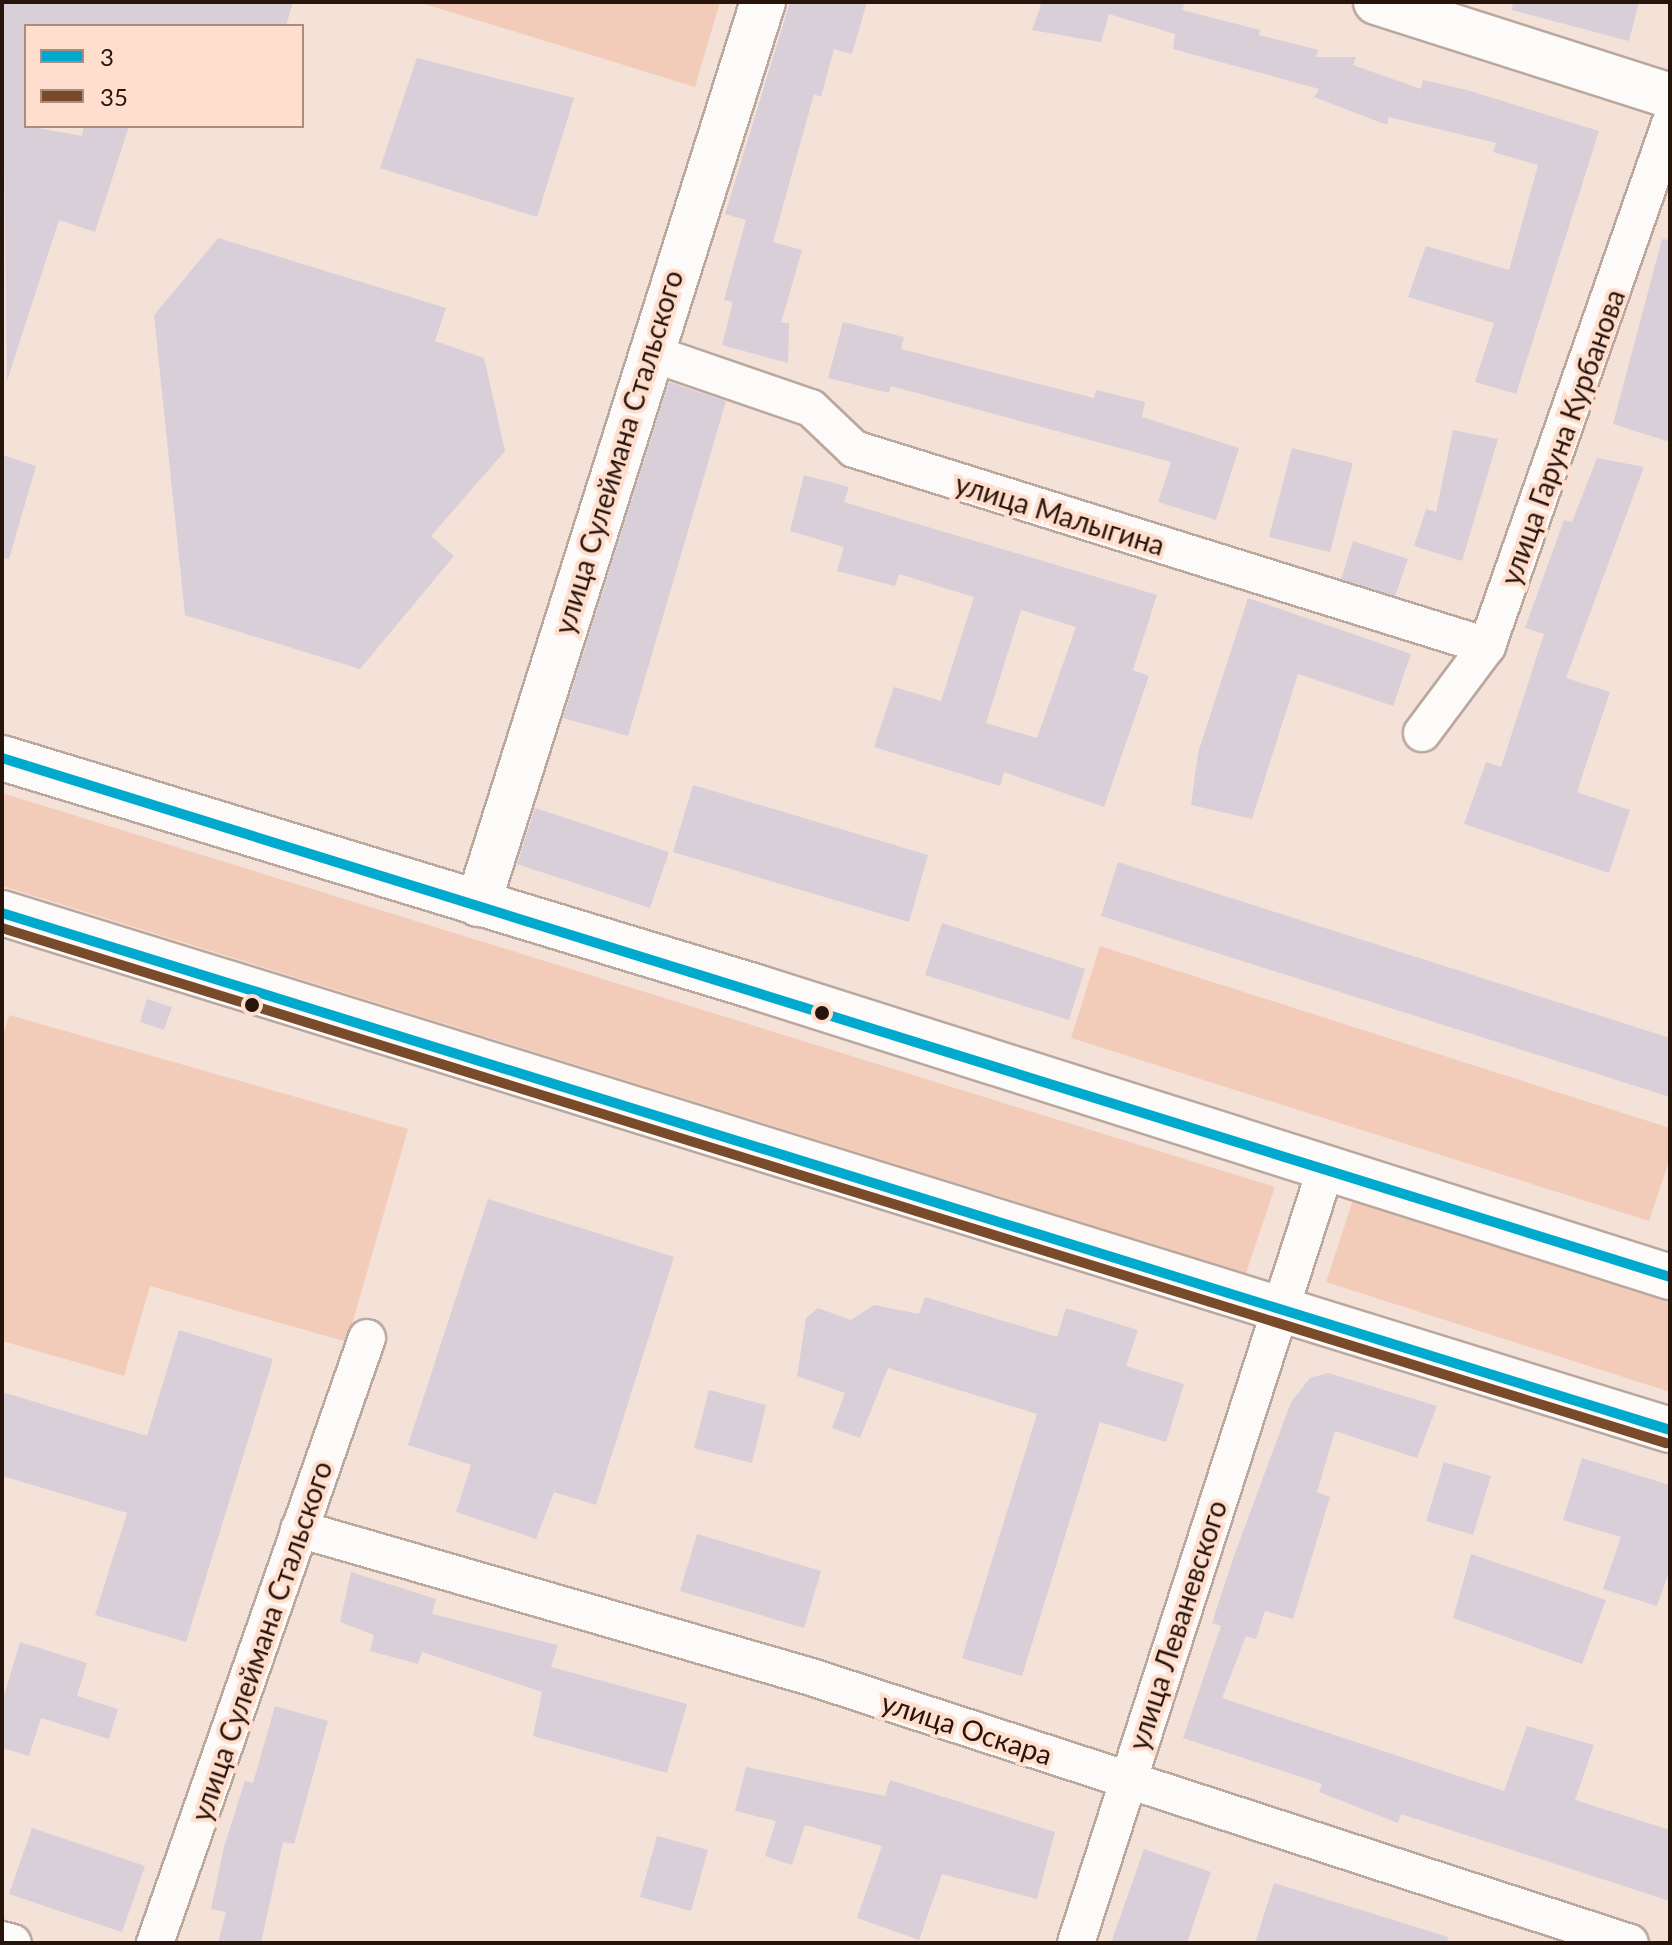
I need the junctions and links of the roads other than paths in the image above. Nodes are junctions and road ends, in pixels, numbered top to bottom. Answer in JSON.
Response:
{"nodes":[{"id":1,"x":760,"y":2,"type":"edge"},
{"id":2,"x":1376,"y":2,"type":"edge"},
{"id":3,"x":1670,"y":96,"type":"edge"},
{"id":4,"x":1670,"y":124,"type":"edge"},
{"id":5,"x":648,"y":352,"type":"junction"},
{"id":6,"x":1487,"y":646,"type":"junction"},
{"id":7,"x":1422,"y":733,"type":"dead end"},
{"id":8,"x":2,"y":758,"type":"edge"},
{"id":9,"x":475,"y":903,"type":"junction"},
{"id":10,"x":2,"y":913,"type":"edge"},
{"id":11,"x":1327,"y":1165,"type":"junction"},
{"id":12,"x":1670,"y":1277,"type":"edge"},
{"id":13,"x":1281,"y":1308,"type":"junction"},
{"id":14,"x":367,"y":1338,"type":"dead end"},
{"id":15,"x":1670,"y":1430,"type":"edge"},
{"id":16,"x":299,"y":1529,"type":"junction"},
{"id":17,"x":1126,"y":1780,"type":"junction"},
{"id":18,"x":2,"y":1940,"type":"edge"},
{"id":19,"x":13,"y":1943,"type":"edge"},
{"id":20,"x":155,"y":1943,"type":"edge"},
{"id":21,"x":1076,"y":1943,"type":"edge"},
{"id":22,"x":1630,"y":1943,"type":"edge"}],
"edges":[{"from":1,"to":5,"type":"main road","name":"улица Сулеймана Стальского"},
{"from":1,"to":9,"type":"main road","name":"улица Сулеймана Стальского"},
{"from":2,"to":3,"type":"main road"},
{"from":4,"to":6,"type":"street","name":"улица Гаруна Курбанова"},
{"from":5,"to":6,"type":"street","name":"улица Малыгина"},
{"from":5,"to":9,"type":"main road","name":"улица Сулеймана Стальского"},
{"from":6,"to":7,"type":"street","name":"улица Гаруна Курбанова"},
{"from":8,"to":9,"type":"main road"},
{"from":9,"to":11,"type":"main road"},
{"from":10,"to":13,"type":"main road"},
{"from":11,"to":12,"type":"main road"},
{"from":11,"to":13,"type":"street","name":"улица Леваневского"},
{"from":13,"to":15,"type":"main road"},
{"from":13,"to":17,"type":"street","name":"улица Леваневского"},
{"from":14,"to":16,"type":"street","name":"улица Сулеймана Стальского"},
{"from":16,"to":17,"type":"street","name":"улица Оскара"},
{"from":16,"to":20,"type":"street","name":"улица Сулеймана Стальского"},
{"from":17,"to":21,"type":"street","name":"улица Леваневского"},
{"from":17,"to":22,"type":"street","name":"улица Оскара"},
{"from":18,"to":19,"type":"street"}]}
